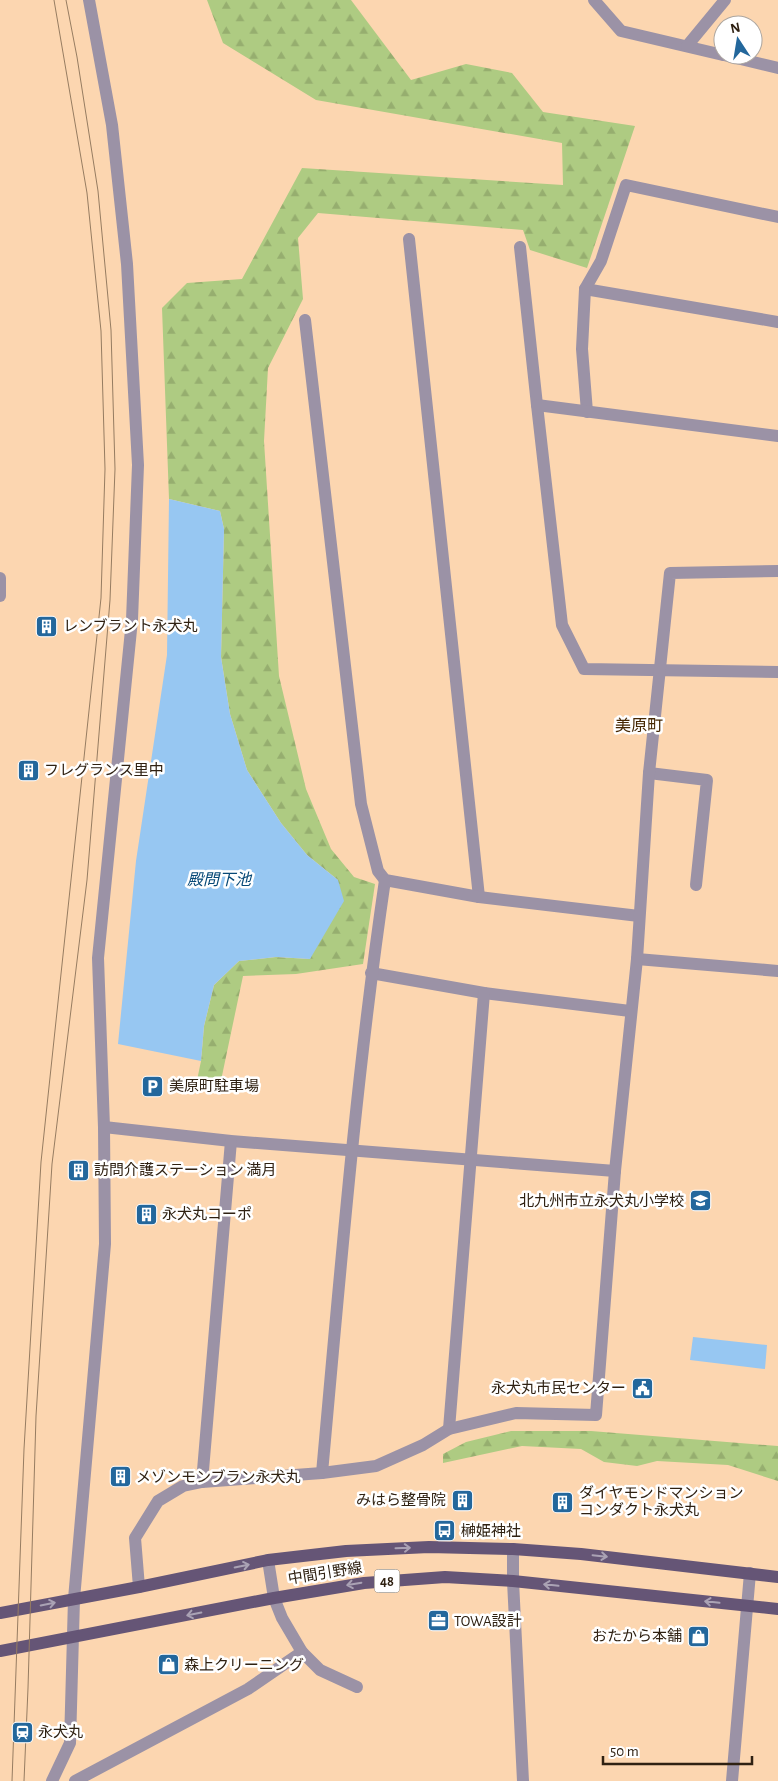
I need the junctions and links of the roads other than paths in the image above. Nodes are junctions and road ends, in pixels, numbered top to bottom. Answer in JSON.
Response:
{"nodes":[{"id":1,"x":89,"y":0,"type":"edge"},
{"id":2,"x":594,"y":0,"type":"edge"},
{"id":3,"x":725,"y":0,"type":"edge"},
{"id":4,"x":686,"y":46,"type":"junction"},
{"id":5,"x":713,"y":53,"type":"edge"},
{"id":6,"x":763,"y":64,"type":"edge"},
{"id":7,"x":778,"y":68,"type":"edge"},
{"id":8,"x":778,"y":217,"type":"edge"},
{"id":9,"x":409,"y":239,"type":"dead end"},
{"id":10,"x":520,"y":247,"type":"dead end"},
{"id":11,"x":585,"y":289,"type":"junction"},
{"id":12,"x":305,"y":320,"type":"dead end"},
{"id":13,"x":778,"y":322,"type":"edge"},
{"id":14,"x":537,"y":405,"type":"junction"},
{"id":15,"x":586,"y":412,"type":"junction"},
{"id":16,"x":778,"y":436,"type":"edge"},
{"id":17,"x":778,"y":572,"type":"edge"},
{"id":18,"x":660,"y":670,"type":"junction"},
{"id":19,"x":778,"y":672,"type":"edge"},
{"id":20,"x":649,"y":773,"type":"junction"},
{"id":21,"x":385,"y":880,"type":"junction"},
{"id":22,"x":696,"y":885,"type":"dead end"},
{"id":23,"x":479,"y":897,"type":"junction"},
{"id":24,"x":639,"y":916,"type":"junction"},
{"id":25,"x":636,"y":959,"type":"junction"},
{"id":26,"x":778,"y":971,"type":"edge"},
{"id":27,"x":372,"y":973,"type":"junction"},
{"id":28,"x":484,"y":993,"type":"junction"},
{"id":29,"x":630,"y":1011,"type":"junction"},
{"id":30,"x":104,"y":1127,"type":"junction"},
{"id":31,"x":231,"y":1141,"type":"junction"},
{"id":32,"x":351,"y":1151,"type":"junction"},
{"id":33,"x":472,"y":1160,"type":"junction"},
{"id":34,"x":615,"y":1171,"type":"junction"},
{"id":35,"x":449,"y":1429,"type":"junction"},
{"id":36,"x":322,"y":1473,"type":"junction"},
{"id":37,"x":202,"y":1482,"type":"junction"},
{"id":38,"x":512,"y":1549,"type":"junction"},
{"id":39,"x":268,"y":1560,"type":"junction"},
{"id":40,"x":750,"y":1573,"type":"junction"},
{"id":41,"x":778,"y":1577,"type":"edge"},
{"id":42,"x":513,"y":1581,"type":"junction"},
{"id":43,"x":139,"y":1587,"type":"junction"},
{"id":44,"x":274,"y":1598,"type":"junction"},
{"id":45,"x":74,"y":1599,"type":"junction"},
{"id":46,"x":746,"y":1605,"type":"junction"},
{"id":47,"x":778,"y":1609,"type":"edge"},
{"id":48,"x":0,"y":1613,"type":"edge"},
{"id":49,"x":72,"y":1637,"type":"junction"},
{"id":50,"x":0,"y":1651,"type":"edge"},
{"id":51,"x":302,"y":1652,"type":"junction"},
{"id":52,"x":357,"y":1686,"type":"dead end"},
{"id":53,"x":52,"y":1781,"type":"edge"},
{"id":54,"x":75,"y":1781,"type":"edge"},
{"id":55,"x":523,"y":1781,"type":"edge"},
{"id":56,"x":732,"y":1781,"type":"edge"}],
"edges":[{"from":1,"to":30,"type":"street"},
{"from":2,"to":4,"type":"street"},
{"from":3,"to":4,"type":"street"},
{"from":4,"to":5,"type":"street"},
{"from":6,"to":7,"type":"street"},
{"from":8,"to":11,"type":"street"},
{"from":9,"to":23,"type":"street"},
{"from":10,"to":14,"type":"street"},
{"from":11,"to":13,"type":"street"},
{"from":11,"to":15,"type":"street"},
{"from":12,"to":21,"type":"street"},
{"from":14,"to":15,"type":"street"},
{"from":14,"to":18,"type":"street"},
{"from":15,"to":16,"type":"street"},
{"from":17,"to":18,"type":"street"},
{"from":18,"to":19,"type":"street"},
{"from":18,"to":20,"type":"street"},
{"from":20,"to":22,"type":"street"},
{"from":20,"to":24,"type":"street"},
{"from":21,"to":23,"type":"street"},
{"from":21,"to":27,"type":"street"},
{"from":23,"to":24,"type":"street"},
{"from":24,"to":25,"type":"street"},
{"from":25,"to":26,"type":"street"},
{"from":25,"to":29,"type":"street"},
{"from":27,"to":28,"type":"street"},
{"from":27,"to":32,"type":"street"},
{"from":28,"to":29,"type":"street"},
{"from":28,"to":33,"type":"street"},
{"from":29,"to":34,"type":"street"},
{"from":30,"to":31,"type":"street"},
{"from":30,"to":45,"type":"street"},
{"from":31,"to":32,"type":"street"},
{"from":31,"to":37,"type":"street"},
{"from":32,"to":33,"type":"street"},
{"from":32,"to":36,"type":"street"},
{"from":33,"to":34,"type":"street"},
{"from":33,"to":35,"type":"street"},
{"from":34,"to":35,"type":"street"},
{"from":35,"to":36,"type":"street"},
{"from":36,"to":37,"type":"street"},
{"from":37,"to":43,"type":"street"},
{"from":39,"to":38,"type":"main road","name":"中間引野線","number":"48","one_way":true},
{"from":38,"to":40,"type":"main road","name":"中間引野線","number":"48","one_way":true},
{"from":38,"to":42,"type":"street"},
{"from":43,"to":39,"type":"main road","name":"中間引野線","number":"48","one_way":true},
{"from":39,"to":44,"type":"street"},
{"from":40,"to":41,"type":"main road","name":"中間引野線","number":"48"},
{"from":40,"to":46,"type":"street"},
{"from":42,"to":44,"type":"main road","name":"中間引野線","number":"48","one_way":true},
{"from":46,"to":42,"type":"main road","name":"中間引野線","number":"48","one_way":true},
{"from":42,"to":55,"type":"street"},
{"from":43,"to":45,"type":"main road","name":"中間引野線","number":"48"},
{"from":44,"to":49,"type":"main road","name":"中間引野線","number":"48","one_way":true},
{"from":44,"to":51,"type":"street"},
{"from":48,"to":45,"type":"main road","name":"中間引野線","number":"48","one_way":true},
{"from":45,"to":49,"type":"street"},
{"from":46,"to":47,"type":"main road","name":"中間引野線","number":"48"},
{"from":46,"to":56,"type":"street"},
{"from":49,"to":50,"type":"main road","name":"中間引野線","number":"48"},
{"from":49,"to":53,"type":"street"},
{"from":51,"to":52,"type":"street"},
{"from":51,"to":54,"type":"street"}]}
